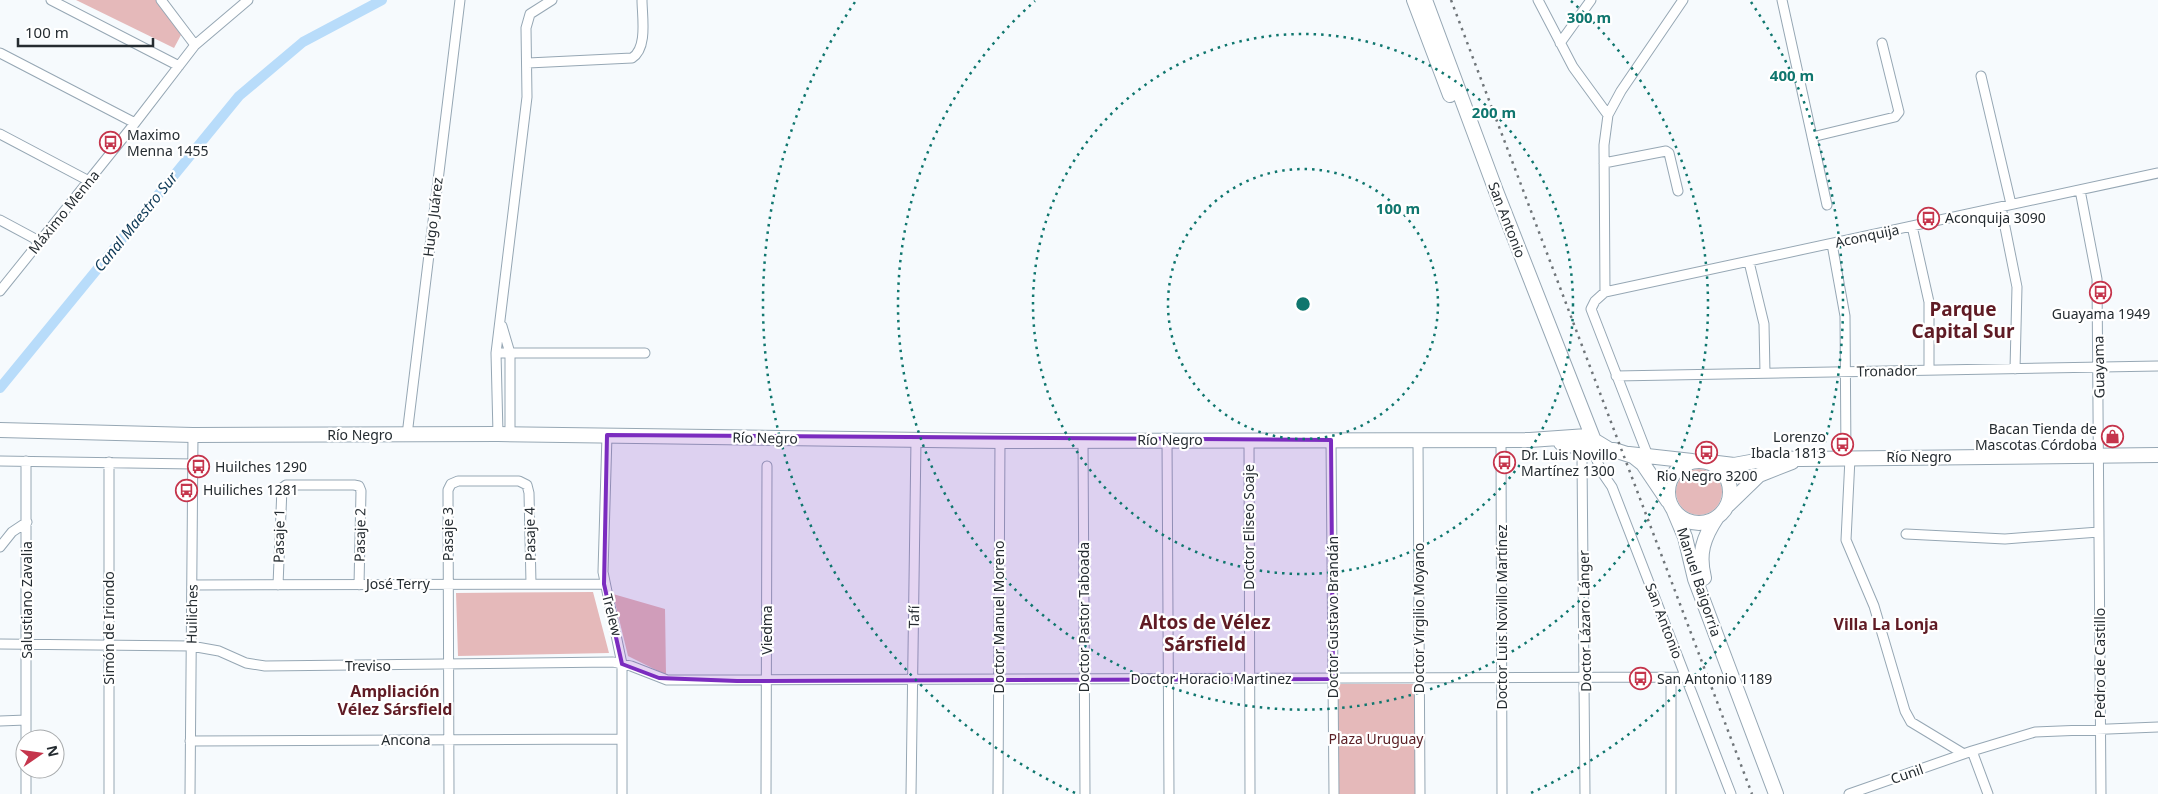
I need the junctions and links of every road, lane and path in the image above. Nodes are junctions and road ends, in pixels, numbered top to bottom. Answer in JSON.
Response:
{"nodes":[{"id":1,"x":51,"y":0,"type":"edge"},
{"id":2,"x":162,"y":0,"type":"edge"},
{"id":3,"x":248,"y":0,"type":"edge"},
{"id":4,"x":460,"y":0,"type":"edge"},
{"id":5,"x":552,"y":0,"type":"edge"},
{"id":6,"x":642,"y":0,"type":"edge"},
{"id":7,"x":1414,"y":0,"type":"edge"},
{"id":8,"x":1425,"y":0,"type":"edge"},
{"id":9,"x":1538,"y":0,"type":"edge"},
{"id":10,"x":1591,"y":0,"type":"edge"},
{"id":11,"x":1683,"y":0,"type":"edge"},
{"id":12,"x":1782,"y":0,"type":"edge"},
{"id":13,"x":1560,"y":43,"type":"junction"},
{"id":14,"x":1882,"y":43,"type":"dead end"},
{"id":15,"x":194,"y":45,"type":"junction"},
{"id":16,"x":0,"y":53,"type":"edge"},
{"id":17,"x":528,"y":63,"type":"junction"},
{"id":18,"x":179,"y":66,"type":"junction"},
{"id":19,"x":1981,"y":76,"type":"dead end"},
{"id":20,"x":1608,"y":116,"type":"junction"},
{"id":21,"x":135,"y":123,"type":"junction"},
{"id":22,"x":0,"y":134,"type":"edge"},
{"id":23,"x":1812,"y":137,"type":"junction"},
{"id":24,"x":1604,"y":163,"type":"junction"},
{"id":25,"x":2158,"y":173,"type":"edge"},
{"id":26,"x":89,"y":181,"type":"junction"},
{"id":27,"x":2080,"y":190,"type":"junction"},
{"id":28,"x":1678,"y":191,"type":"dead end"},
{"id":29,"x":2011,"y":204,"type":"junction"},
{"id":30,"x":1827,"y":205,"type":"dead end"},
{"id":31,"x":2001,"y":207,"type":"junction"},
{"id":32,"x":0,"y":220,"type":"edge"},
{"id":33,"x":1912,"y":226,"type":"junction"},
{"id":34,"x":41,"y":242,"type":"junction"},
{"id":35,"x":1832,"y":244,"type":"junction"},
{"id":36,"x":1750,"y":262,"type":"junction"},
{"id":37,"x":0,"y":291,"type":"edge"},
{"id":38,"x":1605,"y":292,"type":"junction"},
{"id":39,"x":501,"y":324,"type":"junction"},
{"id":40,"x":496,"y":353,"type":"junction"},
{"id":41,"x":510,"y":353,"type":"junction"},
{"id":42,"x":645,"y":353,"type":"dead end"},
{"id":43,"x":2158,"y":366,"type":"edge"},
{"id":44,"x":2099,"y":367,"type":"junction"},
{"id":45,"x":2015,"y":369,"type":"junction"},
{"id":46,"x":1929,"y":370,"type":"junction"},
{"id":47,"x":1847,"y":371,"type":"junction"},
{"id":48,"x":1765,"y":372,"type":"junction"},
{"id":49,"x":1616,"y":376,"type":"junction"},
{"id":50,"x":0,"y":430,"type":"edge"},
{"id":51,"x":504,"y":434,"type":"junction"},
{"id":52,"x":193,"y":435,"type":"junction"},
{"id":53,"x":407,"y":435,"type":"junction"},
{"id":54,"x":607,"y":435,"type":"junction"},
{"id":55,"x":916,"y":440,"type":"junction"},
{"id":56,"x":1167,"y":440,"type":"junction"},
{"id":57,"x":1331,"y":440,"type":"junction"},
{"id":58,"x":1501,"y":440,"type":"junction"},
{"id":59,"x":1000,"y":441,"type":"junction"},
{"id":60,"x":1083,"y":441,"type":"junction"},
{"id":61,"x":1249,"y":441,"type":"junction"},
{"id":62,"x":1418,"y":441,"type":"junction"},
{"id":63,"x":1587,"y":444,"type":"junction"},
{"id":64,"x":1626,"y":454,"type":"junction"},
{"id":65,"x":2158,"y":455,"type":"edge"},
{"id":66,"x":1648,"y":456,"type":"junction"},
{"id":67,"x":2099,"y":456,"type":"junction"},
{"id":68,"x":1848,"y":458,"type":"junction"},
{"id":69,"x":1801,"y":459,"type":"junction"},
{"id":70,"x":0,"y":461,"type":"edge"},
{"id":71,"x":26,"y":461,"type":"junction"},
{"id":72,"x":1693,"y":461,"type":"junction"},
{"id":73,"x":109,"y":462,"type":"junction"},
{"id":74,"x":1709,"y":462,"type":"junction"},
{"id":75,"x":193,"y":464,"type":"junction"},
{"id":76,"x":768,"y":466,"type":"dead end"},
{"id":77,"x":451,"y":484,"type":"joint"},
{"id":78,"x":359,"y":486,"type":"joint"},
{"id":79,"x":1727,"y":505,"type":"junction"},
{"id":80,"x":1672,"y":507,"type":"junction"},
{"id":81,"x":1717,"y":517,"type":"junction"},
{"id":82,"x":27,"y":522,"type":"junction"},
{"id":83,"x":2099,"y":532,"type":"junction"},
{"id":84,"x":1906,"y":534,"type":"dead end"},
{"id":85,"x":0,"y":547,"type":"edge"},
{"id":86,"x":531,"y":583,"type":"junction"},
{"id":87,"x":360,"y":584,"type":"junction"},
{"id":88,"x":448,"y":584,"type":"junction"},
{"id":89,"x":604,"y":584,"type":"junction"},
{"id":90,"x":192,"y":585,"type":"junction"},
{"id":91,"x":278,"y":585,"type":"junction"},
{"id":92,"x":0,"y":644,"type":"edge"},
{"id":93,"x":26,"y":644,"type":"junction"},
{"id":94,"x":108,"y":644,"type":"junction"},
{"id":95,"x":191,"y":646,"type":"junction"},
{"id":96,"x":622,"y":664,"type":"junction"},
{"id":97,"x":448,"y":666,"type":"junction"},
{"id":98,"x":1686,"y":677,"type":"junction"},
{"id":99,"x":913,"y":679,"type":"junction"},
{"id":100,"x":998,"y":679,"type":"junction"},
{"id":101,"x":1084,"y":679,"type":"junction"},
{"id":102,"x":1168,"y":679,"type":"junction"},
{"id":103,"x":1250,"y":679,"type":"junction"},
{"id":104,"x":1333,"y":679,"type":"junction"},
{"id":105,"x":1419,"y":679,"type":"junction"},
{"id":106,"x":1503,"y":679,"type":"junction"},
{"id":107,"x":1586,"y":679,"type":"junction"},
{"id":108,"x":1671,"y":679,"type":"junction"},
{"id":109,"x":768,"y":680,"type":"junction"},
{"id":110,"x":737,"y":681,"type":"joint"},
{"id":111,"x":26,"y":720,"type":"junction"},
{"id":112,"x":0,"y":721,"type":"edge"},
{"id":113,"x":2158,"y":727,"type":"edge"},
{"id":114,"x":2100,"y":728,"type":"junction"},
{"id":115,"x":26,"y":729,"type":"edge"},
{"id":116,"x":622,"y":739,"type":"junction"},
{"id":117,"x":449,"y":740,"type":"junction"},
{"id":118,"x":190,"y":741,"type":"junction"},
{"id":119,"x":1968,"y":752,"type":"junction"},
{"id":120,"x":26,"y":779,"type":"edge"},
{"id":121,"x":26,"y":794,"type":"edge"},
{"id":122,"x":108,"y":794,"type":"edge"},
{"id":123,"x":190,"y":794,"type":"edge"},
{"id":124,"x":449,"y":794,"type":"edge"},
{"id":125,"x":622,"y":794,"type":"edge"},
{"id":126,"x":766,"y":794,"type":"edge"},
{"id":127,"x":911,"y":794,"type":"edge"},
{"id":128,"x":998,"y":794,"type":"edge"},
{"id":129,"x":1085,"y":794,"type":"edge"},
{"id":130,"x":1169,"y":794,"type":"edge"},
{"id":131,"x":1250,"y":794,"type":"edge"},
{"id":132,"x":1334,"y":794,"type":"edge"},
{"id":133,"x":1420,"y":794,"type":"edge"},
{"id":134,"x":1502,"y":794,"type":"edge"},
{"id":135,"x":1585,"y":794,"type":"edge"},
{"id":136,"x":1671,"y":794,"type":"edge"},
{"id":137,"x":1731,"y":794,"type":"edge"},
{"id":138,"x":1776,"y":794,"type":"edge"},
{"id":139,"x":1786,"y":794,"type":"edge"},
{"id":140,"x":1850,"y":794,"type":"edge"},
{"id":141,"x":1988,"y":794,"type":"edge"},
{"id":142,"x":2101,"y":794,"type":"edge"}],
"edges":[{"from":1,"to":18,"type":"street"},
{"from":2,"to":15,"type":"street"},
{"from":3,"to":15,"type":"street","name":"Máximo Menna"},
{"from":4,"to":53,"type":"street","name":"Hugo Juárez"},
{"from":5,"to":17,"type":"street"},
{"from":6,"to":17,"type":"street"},
{"from":7,"to":63,"type":"main road","name":"San Antonio"},
{"from":8,"to":63,"type":"main road","name":"San Antonio"},
{"from":9,"to":13,"type":"street"},
{"from":10,"to":13,"type":"street"},
{"from":11,"to":20,"type":"street"},
{"from":12,"to":23,"type":"street"},
{"from":13,"to":20,"type":"street"},
{"from":14,"to":23,"type":"street"},
{"from":15,"to":18,"type":"street","name":"Máximo Menna"},
{"from":16,"to":21,"type":"street"},
{"from":17,"to":39,"type":"street"},
{"from":18,"to":21,"type":"street","name":"Máximo Menna"},
{"from":19,"to":29,"type":"street"},
{"from":20,"to":24,"type":"street"},
{"from":21,"to":26,"type":"street","name":"Máximo Menna"},
{"from":22,"to":26,"type":"street"},
{"from":23,"to":30,"type":"street"},
{"from":24,"to":28,"type":"street"},
{"from":24,"to":38,"type":"street"},
{"from":25,"to":27,"type":"street","name":"Aconquija"},
{"from":26,"to":34,"type":"street","name":"Máximo Menna"},
{"from":27,"to":29,"type":"street","name":"Aconquija"},
{"from":27,"to":44,"type":"street","name":"Guayama"},
{"from":29,"to":31,"type":"street","name":"Aconquija"},
{"from":31,"to":33,"type":"street","name":"Aconquija"},
{"from":31,"to":45,"type":"street"},
{"from":32,"to":34,"type":"street"},
{"from":33,"to":35,"type":"street","name":"Aconquija"},
{"from":33,"to":46,"type":"street"},
{"from":34,"to":37,"type":"street","name":"Máximo Menna"},
{"from":35,"to":36,"type":"street","name":"Aconquija"},
{"from":35,"to":47,"type":"street"},
{"from":36,"to":38,"type":"street","name":"Aconquija"},
{"from":36,"to":48,"type":"street"},
{"from":38,"to":49,"type":"street"},
{"from":39,"to":40,"type":"street"},
{"from":39,"to":41,"type":"street"},
{"from":40,"to":41,"type":"street"},
{"from":40,"to":51,"type":"street"},
{"from":41,"to":42,"type":"street"},
{"from":41,"to":51,"type":"street"},
{"from":43,"to":44,"type":"street","name":"Tronador"},
{"from":44,"to":45,"type":"street","name":"Tronador"},
{"from":44,"to":67,"type":"street","name":"Guayama"},
{"from":45,"to":46,"type":"street","name":"Tronador"},
{"from":46,"to":47,"type":"street","name":"Tronador"},
{"from":47,"to":48,"type":"street","name":"Tronador"},
{"from":47,"to":68,"type":"street"},
{"from":48,"to":49,"type":"street","name":"Tronador"},
{"from":49,"to":66,"type":"street"},
{"from":50,"to":52,"type":"main road","name":"Río Negro"},
{"from":51,"to":53,"type":"main road","name":"Río Negro"},
{"from":51,"to":54,"type":"main road","name":"Río Negro"},
{"from":52,"to":53,"type":"main road","name":"Río Negro"},
{"from":52,"to":75,"type":"street","name":"Huiliches"},
{"from":54,"to":55,"type":"main road","name":"Río Negro"},
{"from":54,"to":89,"type":"street","name":"Trelew"},
{"from":55,"to":59,"type":"main road","name":"Río Negro"},
{"from":55,"to":99,"type":"street","name":"Tafí"},
{"from":56,"to":60,"type":"main road","name":"Río Negro"},
{"from":56,"to":61,"type":"main road","name":"Río Negro"},
{"from":56,"to":102,"type":"street"},
{"from":57,"to":61,"type":"main road","name":"Río Negro"},
{"from":57,"to":62,"type":"main road","name":"Río Negro"},
{"from":57,"to":104,"type":"street","name":"Doctor Gustavo Brandán"},
{"from":58,"to":62,"type":"main road","name":"Río Negro"},
{"from":58,"to":63,"type":"main road","name":"Río Negro"},
{"from":58,"to":106,"type":"street","name":"Doctor Luis Novillo Martínez"},
{"from":59,"to":60,"type":"main road","name":"Río Negro"},
{"from":59,"to":100,"type":"street","name":"Doctor Manuel Moreno"},
{"from":60,"to":101,"type":"street","name":"Doctor Pastor Taboada"},
{"from":61,"to":103,"type":"street","name":"Doctor Eliseo Soaje"},
{"from":62,"to":105,"type":"street","name":"Doctor Virgilio Moyano"},
{"from":63,"to":64,"type":"main road","name":"Río Negro"},
{"from":63,"to":98,"type":"street","name":"San Antonio"},
{"from":63,"to":107,"type":"street","name":"Doctor Lázaro Lánger"},
{"from":64,"to":66,"type":"main road","name":"Río Negro"},
{"from":64,"to":80,"type":"main road","name":"Río Negro"},
{"from":65,"to":67,"type":"main road","name":"Río Negro"},
{"from":66,"to":72,"type":"main road","name":"Río Negro"},
{"from":67,"to":68,"type":"main road","name":"Río Negro"},
{"from":67,"to":83,"type":"street","name":"Pedro de Castillo"},
{"from":68,"to":69,"type":"main road","name":"Río Negro"},
{"from":68,"to":119,"type":"street"},
{"from":69,"to":74,"type":"main road","name":"Río Negro"},
{"from":69,"to":79,"type":"main road","name":"Río Negro"},
{"from":70,"to":71,"type":"street"},
{"from":71,"to":73,"type":"street"},
{"from":71,"to":82,"type":"street","name":"Salustiano Zavalia"},
{"from":72,"to":74,"type":"main road"},
{"from":72,"to":80,"type":"main road"},
{"from":73,"to":75,"type":"street"},
{"from":73,"to":94,"type":"street","name":"Simón de Iriondo"},
{"from":74,"to":79,"type":"main road"},
{"from":75,"to":90,"type":"street","name":"Huiliches"},
{"from":76,"to":109,"type":"street","name":"Viedma"},
{"from":77,"to":86,"type":"street","name":"Pasaje 4"},
{"from":77,"to":88,"type":"street","name":"Pasaje 3"},
{"from":78,"to":87,"type":"street","name":"Pasaje 2"},
{"from":78,"to":91,"type":"street","name":"Pasaje 1"},
{"from":79,"to":81,"type":"main road"},
{"from":80,"to":81,"type":"main road"},
{"from":80,"to":138,"type":"main road","name":"Manuel Baigorria"},
{"from":81,"to":139,"type":"main road","name":"Manuel Baigorria"},
{"from":82,"to":85,"type":"street"},
{"from":82,"to":93,"type":"street","name":"Salustiano Zavalia"},
{"from":83,"to":84,"type":"street"},
{"from":83,"to":114,"type":"street","name":"Pedro de Castillo"},
{"from":86,"to":88,"type":"street","name":"José Terry"},
{"from":86,"to":89,"type":"street","name":"José Terry"},
{"from":87,"to":88,"type":"street","name":"José Terry"},
{"from":87,"to":91,"type":"street","name":"José Terry"},
{"from":88,"to":97,"type":"street","name":"Pasaje 3"},
{"from":89,"to":96,"type":"street","name":"Trelew"},
{"from":90,"to":91,"type":"street","name":"José Terry"},
{"from":90,"to":95,"type":"street","name":"Huiliches"},
{"from":92,"to":93,"type":"street","name":"Treviso"},
{"from":93,"to":94,"type":"street","name":"Treviso"},
{"from":93,"to":111,"type":"street","name":"Salustiano Zavalia"},
{"from":94,"to":95,"type":"street","name":"Treviso"},
{"from":94,"to":122,"type":"street","name":"Simón de Iriondo"},
{"from":95,"to":97,"type":"street","name":"Treviso"},
{"from":95,"to":118,"type":"street","name":"Huiliches"},
{"from":96,"to":97,"type":"street","name":"Treviso"},
{"from":96,"to":110,"type":"street","name":"Treviso"},
{"from":96,"to":116,"type":"street","name":"Trelew"},
{"from":97,"to":117,"type":"street","name":"Pasaje 3"},
{"from":98,"to":108,"type":"street","name":"Doctor Horacio Martinez"},
{"from":98,"to":137,"type":"street","name":"San Antonio"},
{"from":99,"to":100,"type":"street","name":"Doctor Horacio Martinez"},
{"from":99,"to":109,"type":"street","name":"Doctor Horacio Martinez"},
{"from":99,"to":127,"type":"street","name":"Tafí"},
{"from":100,"to":101,"type":"street","name":"Doctor Horacio Martinez"},
{"from":100,"to":128,"type":"street","name":"Doctor Manuel Moreno"},
{"from":101,"to":102,"type":"street","name":"Doctor Horacio Martinez"},
{"from":101,"to":129,"type":"street","name":"Doctor Pastor Taboada"},
{"from":102,"to":103,"type":"street","name":"Doctor Horacio Martinez"},
{"from":102,"to":130,"type":"street"},
{"from":103,"to":104,"type":"street","name":"Doctor Horacio Martinez"},
{"from":103,"to":131,"type":"street","name":"Doctor Eliseo Soaje"},
{"from":104,"to":105,"type":"street","name":"Doctor Horacio Martinez"},
{"from":104,"to":132,"type":"street","name":"Doctor Gustavo Brandán"},
{"from":105,"to":106,"type":"street","name":"Doctor Horacio Martinez"},
{"from":105,"to":133,"type":"street","name":"Doctor Virgilio Moyano"},
{"from":106,"to":107,"type":"street","name":"Doctor Horacio Martinez"},
{"from":106,"to":134,"type":"street","name":"Doctor Luis Novillo Martínez"},
{"from":107,"to":108,"type":"street","name":"Doctor Horacio Martinez"},
{"from":107,"to":135,"type":"street","name":"Doctor Lázaro Lánger"},
{"from":108,"to":136,"type":"street"},
{"from":109,"to":110,"type":"street","name":"Doctor Horacio Martinez"},
{"from":109,"to":126,"type":"street","name":"Viedma"},
{"from":111,"to":112,"type":"street"},
{"from":111,"to":115,"type":"street","name":"Salustiano Zavalia"},
{"from":113,"to":114,"type":"street","name":"Cunil"},
{"from":114,"to":119,"type":"street","name":"Cunil"},
{"from":114,"to":142,"type":"street","name":"Pedro de Castillo"},
{"from":116,"to":117,"type":"street","name":"Ancona"},
{"from":116,"to":125,"type":"street","name":"Trelew"},
{"from":117,"to":118,"type":"street","name":"Ancona"},
{"from":117,"to":124,"type":"street","name":"Pasaje 3"},
{"from":118,"to":123,"type":"street","name":"Huiliches"},
{"from":119,"to":140,"type":"street","name":"Cunil"},
{"from":119,"to":141,"type":"street"},
{"from":120,"to":121,"type":"street"}]}
